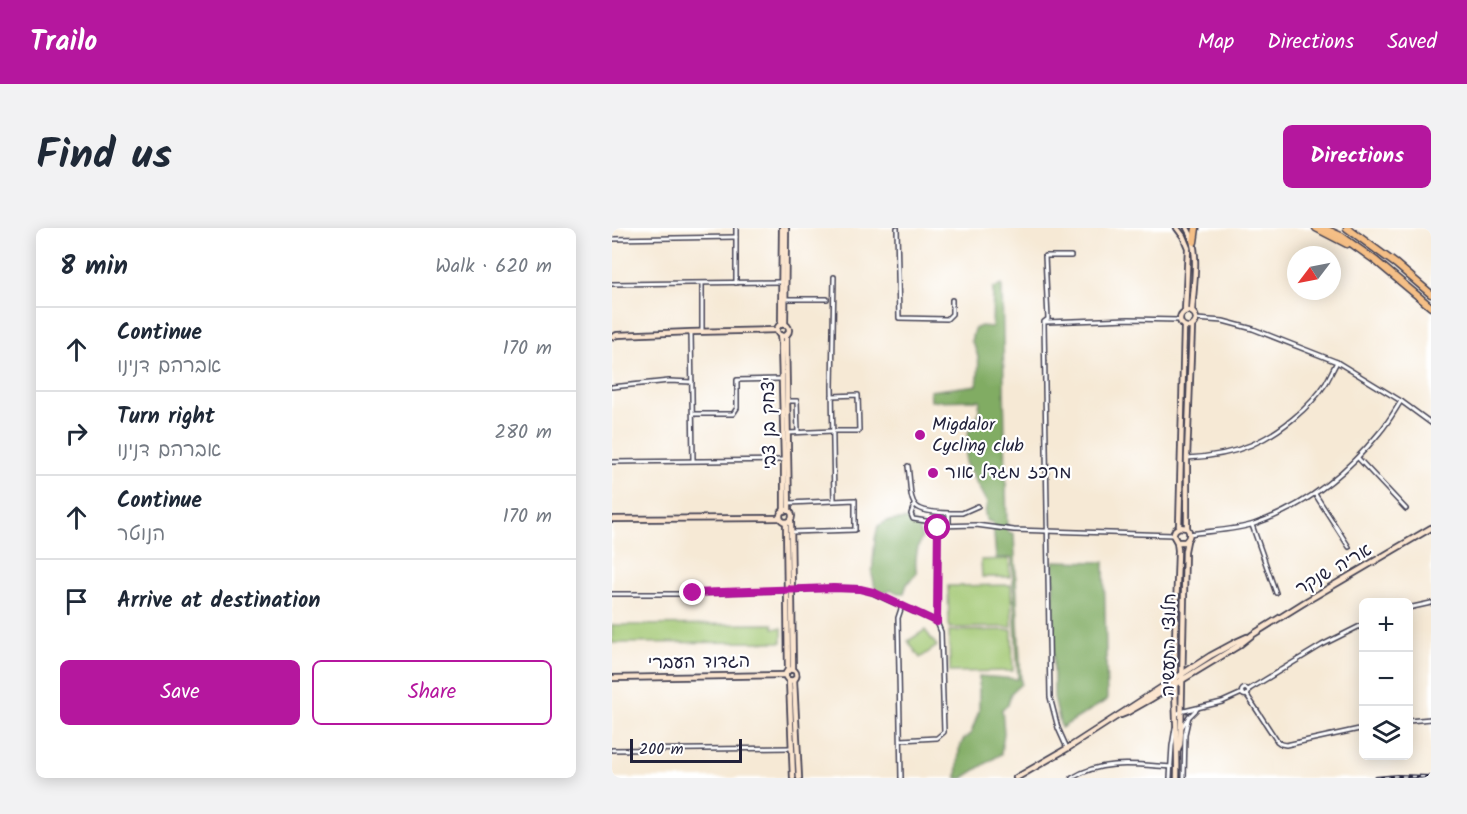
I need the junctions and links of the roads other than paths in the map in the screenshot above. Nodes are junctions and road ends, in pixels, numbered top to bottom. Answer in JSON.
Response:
{"nodes":[{"id":1,"x":736,"y":228,"type":"edge"},
{"id":2,"x":783,"y":228,"type":"edge"},
{"id":3,"x":897,"y":228,"type":"edge"},
{"id":4,"x":1177,"y":228,"type":"edge"},
{"id":5,"x":1186,"y":228,"type":"edge"},
{"id":6,"x":1196,"y":228,"type":"edge"},
{"id":7,"x":1316,"y":228,"type":"edge"},
{"id":8,"x":1323,"y":228,"type":"edge"},
{"id":9,"x":1347,"y":228,"type":"edge"},
{"id":10,"x":736,"y":237,"type":"junction"},
{"id":11,"x":612,"y":239,"type":"edge"},
{"id":12,"x":1194,"y":242,"type":"junction"},
{"id":13,"x":1364,"y":252,"type":"junction"},
{"id":14,"x":1071,"y":256,"type":"dead end"},
{"id":15,"x":834,"y":278,"type":"dead end"},
{"id":16,"x":781,"y":282,"type":"junction"},
{"id":17,"x":736,"y":283,"type":"junction"},
{"id":18,"x":612,"y":284,"type":"edge"},
{"id":19,"x":702,"y":284,"type":"junction"},
{"id":20,"x":1431,"y":294,"type":"edge"},
{"id":21,"x":785,"y":299,"type":"junction"},
{"id":22,"x":827,"y":299,"type":"dead end"},
{"id":23,"x":952,"y":300,"type":"dead end"},
{"id":24,"x":1431,"y":307,"type":"edge"},
{"id":25,"x":1185,"y":311,"type":"junction"},
{"id":26,"x":1192,"y":312,"type":"junction"},
{"id":27,"x":1196,"y":319,"type":"junction"},
{"id":28,"x":1179,"y":320,"type":"junction"},
{"id":29,"x":1044,"y":322,"type":"junction"},
{"id":30,"x":783,"y":325,"type":"junction"},
{"id":31,"x":1184,"y":327,"type":"junction"},
{"id":32,"x":1192,"y":327,"type":"junction"},
{"id":33,"x":702,"y":331,"type":"junction"},
{"id":34,"x":691,"y":332,"type":"junction"},
{"id":35,"x":781,"y":334,"type":"junction"},
{"id":36,"x":614,"y":336,"type":"edge"},
{"id":37,"x":1336,"y":362,"type":"junction"},
{"id":38,"x":782,"y":379,"type":"junction"},
{"id":39,"x":692,"y":382,"type":"junction"},
{"id":40,"x":612,"y":387,"type":"edge"},
{"id":41,"x":832,"y":396,"type":"junction"},
{"id":42,"x":787,"y":401,"type":"junction"},
{"id":43,"x":1401,"y":401,"type":"junction"},
{"id":44,"x":692,"y":414,"type":"junction"},
{"id":45,"x":1431,"y":423,"type":"edge"},
{"id":46,"x":833,"y":430,"type":"junction"},
{"id":47,"x":798,"y":432,"type":"junction"},
{"id":48,"x":788,"y":433,"type":"junction"},
{"id":49,"x":1180,"y":452,"type":"junction"},
{"id":50,"x":1187,"y":458,"type":"junction"},
{"id":51,"x":1358,"y":458,"type":"junction"},
{"id":52,"x":693,"y":460,"type":"junction"},
{"id":53,"x":784,"y":460,"type":"junction"},
{"id":54,"x":612,"y":462,"type":"edge"},
{"id":55,"x":908,"y":466,"type":"dead end"},
{"id":56,"x":1315,"y":494,"type":"junction"},
{"id":57,"x":834,"y":500,"type":"junction"},
{"id":58,"x":789,"y":502,"type":"junction"},
{"id":59,"x":914,"y":505,"type":"junction"},
{"id":60,"x":978,"y":506,"type":"dead end"},
{"id":61,"x":1406,"y":509,"type":"dead end"},
{"id":62,"x":787,"y":511,"type":"junction"},
{"id":63,"x":949,"y":513,"type":"junction"},
{"id":64,"x":780,"y":518,"type":"junction"},
{"id":65,"x":612,"y":519,"type":"edge"},
{"id":66,"x":788,"y":521,"type":"junction"},
{"id":67,"x":949,"y":525,"type":"junction"},
{"id":68,"x":1252,"y":525,"type":"junction"},
{"id":69,"x":938,"y":526,"type":"junction"},
{"id":70,"x":1179,"y":527,"type":"junction"},
{"id":71,"x":1187,"y":528,"type":"junction"},
{"id":72,"x":1431,"y":528,"type":"edge"},
{"id":73,"x":1048,"y":531,"type":"junction"},
{"id":74,"x":791,"y":532,"type":"junction"},
{"id":75,"x":1190,"y":534,"type":"junction"},
{"id":76,"x":1173,"y":535,"type":"junction"},
{"id":77,"x":1187,"y":541,"type":"junction"},
{"id":78,"x":1177,"y":542,"type":"junction"},
{"id":79,"x":1349,"y":547,"type":"dead end"},
{"id":80,"x":789,"y":590,"type":"junction"},
{"id":81,"x":1276,"y":593,"type":"dead end"},
{"id":82,"x":612,"y":594,"type":"edge"},
{"id":83,"x":1431,"y":603,"type":"edge"},
{"id":84,"x":902,"y":606,"type":"junction"},
{"id":85,"x":1413,"y":607,"type":"edge"},
{"id":86,"x":937,"y":622,"type":"junction"},
{"id":87,"x":1359,"y":626,"type":"edge"},
{"id":88,"x":1252,"y":635,"type":"junction"},
{"id":89,"x":1175,"y":668,"type":"junction"},
{"id":90,"x":1193,"y":673,"type":"junction"},
{"id":91,"x":790,"y":675,"type":"junction"},
{"id":92,"x":1183,"y":676,"type":"junction"},
{"id":93,"x":612,"y":678,"type":"edge"},
{"id":94,"x":1175,"y":681,"type":"junction"},
{"id":95,"x":1161,"y":690,"type":"junction"},
{"id":96,"x":1248,"y":690,"type":"junction"},
{"id":97,"x":1242,"y":693,"type":"junction"},
{"id":98,"x":1247,"y":695,"type":"junction"},
{"id":99,"x":1175,"y":698,"type":"junction"},
{"id":100,"x":1182,"y":700,"type":"junction"},
{"id":101,"x":1198,"y":708,"type":"junction"},
{"id":102,"x":1182,"y":711,"type":"junction"},
{"id":103,"x":1175,"y":716,"type":"junction"},
{"id":104,"x":1189,"y":716,"type":"junction"},
{"id":105,"x":1431,"y":719,"type":"edge"},
{"id":106,"x":1413,"y":721,"type":"edge"},
{"id":107,"x":1175,"y":727,"type":"junction"},
{"id":108,"x":1359,"y":729,"type":"edge"},
{"id":109,"x":1181,"y":730,"type":"junction"},
{"id":110,"x":901,"y":740,"type":"junction"},
{"id":111,"x":791,"y":748,"type":"junction"},
{"id":112,"x":1068,"y":748,"type":"junction"},
{"id":113,"x":612,"y":750,"type":"edge"},
{"id":114,"x":1178,"y":750,"type":"junction"},
{"id":115,"x":1171,"y":767,"type":"junction"},
{"id":116,"x":793,"y":778,"type":"edge"},
{"id":117,"x":799,"y":778,"type":"edge"},
{"id":118,"x":902,"y":778,"type":"edge"},
{"id":119,"x":1016,"y":778,"type":"edge"},
{"id":120,"x":1072,"y":778,"type":"edge"},
{"id":121,"x":1170,"y":778,"type":"edge"},
{"id":122,"x":1177,"y":778,"type":"edge"},
{"id":123,"x":1184,"y":778,"type":"edge"}],
"edges":[{"from":1,"to":10,"type":"street"},
{"from":2,"to":16,"type":"street"},
{"from":2,"to":21,"type":"street"},
{"from":3,"to":23,"type":"street"},
{"from":4,"to":25,"type":"street"},
{"from":5,"to":12,"type":"street"},
{"from":6,"to":12,"type":"highway"},
{"from":7,"to":13,"type":"highway"},
{"from":8,"to":13,"type":"highway"},
{"from":9,"to":20,"type":"highway"},
{"from":10,"to":11,"type":"street"},
{"from":10,"to":17,"type":"street"},
{"from":12,"to":26,"type":"street"},
{"from":13,"to":24,"type":"highway"},
{"from":14,"to":29,"type":"street"},
{"from":15,"to":41,"type":"street"},
{"from":16,"to":17,"type":"street"},
{"from":16,"to":30,"type":"street"},
{"from":17,"to":19,"type":"street"},
{"from":18,"to":19,"type":"street"},
{"from":19,"to":33,"type":"street"},
{"from":21,"to":22,"type":"street"},
{"from":21,"to":30,"type":"street"},
{"from":25,"to":26,"type":"street"},
{"from":25,"to":28,"type":"street"},
{"from":26,"to":27,"type":"street"},
{"from":27,"to":32,"type":"street"},
{"from":27,"to":37,"type":"street"},
{"from":28,"to":29,"type":"street"},
{"from":28,"to":31,"type":"street"},
{"from":29,"to":73,"type":"street"},
{"from":30,"to":35,"type":"street"},
{"from":30,"to":35,"type":"street"},
{"from":31,"to":32,"type":"street"},
{"from":31,"to":49,"type":"street"},
{"from":32,"to":50,"type":"street"},
{"from":33,"to":34,"type":"street"},
{"from":33,"to":35,"type":"street"},
{"from":34,"to":36,"type":"street"},
{"from":34,"to":39,"type":"street"},
{"from":35,"to":38,"type":"street","name":"יצחק בן צבי"},
{"from":35,"to":42,"type":"street","name":"יצחק בן צבי"},
{"from":37,"to":43,"type":"street"},
{"from":37,"to":50,"type":"street"},
{"from":38,"to":44,"type":"street"},
{"from":38,"to":53,"type":"street","name":"יצחק בן צבי"},
{"from":39,"to":40,"type":"street"},
{"from":39,"to":44,"type":"street"},
{"from":41,"to":46,"type":"street"},
{"from":41,"to":46,"type":"street"},
{"from":42,"to":47,"type":"street"},
{"from":42,"to":48,"type":"street","name":"יצחק בן צבי"},
{"from":43,"to":45,"type":"street"},
{"from":43,"to":51,"type":"street"},
{"from":44,"to":52,"type":"street"},
{"from":46,"to":47,"type":"street"},
{"from":46,"to":57,"type":"street"},
{"from":47,"to":48,"type":"street"},
{"from":48,"to":58,"type":"street","name":"יצחק בן צבי"},
{"from":49,"to":50,"type":"street"},
{"from":49,"to":70,"type":"street"},
{"from":50,"to":71,"type":"street"},
{"from":51,"to":56,"type":"street"},
{"from":51,"to":61,"type":"street"},
{"from":52,"to":53,"type":"street"},
{"from":52,"to":54,"type":"street"},
{"from":53,"to":62,"type":"street","name":"יצחק בן צבי"},
{"from":55,"to":59,"type":"street"},
{"from":56,"to":68,"type":"street"},
{"from":56,"to":79,"type":"street"},
{"from":57,"to":58,"type":"street"},
{"from":57,"to":74,"type":"street"},
{"from":58,"to":62,"type":"street","name":"יצחק בן צבי"},
{"from":59,"to":63,"type":"street"},
{"from":59,"to":69,"type":"street"},
{"from":60,"to":63,"type":"street"},
{"from":62,"to":64,"type":"street"},
{"from":62,"to":66,"type":"street"},
{"from":63,"to":67,"type":"street"},
{"from":64,"to":65,"type":"street"},
{"from":64,"to":66,"type":"street"},
{"from":66,"to":74,"type":"street"},
{"from":66,"to":80,"type":"street"},
{"from":67,"to":69,"type":"street"},
{"from":67,"to":73,"type":"street"},
{"from":68,"to":75,"type":"street"},
{"from":68,"to":81,"type":"street"},
{"from":69,"to":86,"type":"street"},
{"from":70,"to":71,"type":"street"},
{"from":70,"to":76,"type":"street"},
{"from":71,"to":75,"type":"street"},
{"from":72,"to":88,"type":"street","name":"אריה שנקר"},
{"from":73,"to":76,"type":"street"},
{"from":73,"to":112,"type":"street"},
{"from":74,"to":80,"type":"street"},
{"from":75,"to":77,"type":"street","name":"חלוצי התעשיה"},
{"from":76,"to":78,"type":"street"},
{"from":77,"to":78,"type":"street"},
{"from":77,"to":92,"type":"street","name":"חלוצי התעשיה"},
{"from":78,"to":89,"type":"street","name":"חלוצי התעשיה"},
{"from":80,"to":82,"type":"street"},
{"from":80,"to":84,"type":"street"},
{"from":80,"to":91,"type":"street"},
{"from":83,"to":85,"type":"street"},
{"from":84,"to":86,"type":"street"},
{"from":84,"to":110,"type":"street"},
{"from":86,"to":110,"type":"street"},
{"from":87,"to":96,"type":"street"},
{"from":88,"to":90,"type":"street","name":"אריה שנקר"},
{"from":88,"to":92,"type":"street","name":"אריה שנקר"},
{"from":89,"to":94,"type":"street","name":"חלוצי התעשיה"},
{"from":89,"to":95,"type":"street"},
{"from":90,"to":92,"type":"street","name":"אריה שנקר"},
{"from":90,"to":100,"type":"street"},
{"from":91,"to":93,"type":"street","name":"הגדוד העברי"},
{"from":91,"to":111,"type":"street"},
{"from":91,"to":117,"type":"street"},
{"from":92,"to":94,"type":"street","name":"אריה שנקר"},
{"from":92,"to":100,"type":"street","name":"חלוצי התעשיה"},
{"from":94,"to":95,"type":"street","name":"אריה שנקר"},
{"from":94,"to":99,"type":"street","name":"חלוצי התעשיה"},
{"from":95,"to":99,"type":"street"},
{"from":95,"to":112,"type":"street","name":"אריה שנקר"},
{"from":96,"to":97,"type":"street"},
{"from":96,"to":98,"type":"street"},
{"from":97,"to":98,"type":"street"},
{"from":97,"to":101,"type":"street"},
{"from":98,"to":108,"type":"street"},
{"from":99,"to":103,"type":"street","name":"חלוצי התעשיה"},
{"from":100,"to":102,"type":"street","name":"חלוצי התעשיה"},
{"from":101,"to":102,"type":"street"},
{"from":101,"to":104,"type":"street"},
{"from":102,"to":103,"type":"street"},
{"from":102,"to":109,"type":"street","name":"חלוצי התעשיה"},
{"from":103,"to":107,"type":"street","name":"חלוצי התעשיה"},
{"from":104,"to":109,"type":"street"},
{"from":104,"to":123,"type":"street"},
{"from":105,"to":106,"type":"street"},
{"from":107,"to":114,"type":"street","name":"חלוצי התעשיה"},
{"from":107,"to":115,"type":"street"},
{"from":109,"to":114,"type":"street","name":"חלוצי התעשיה"},
{"from":110,"to":118,"type":"street"},
{"from":111,"to":113,"type":"street"},
{"from":111,"to":116,"type":"street"},
{"from":112,"to":119,"type":"street","name":"אריה שנקר"},
{"from":114,"to":122,"type":"street","name":"חלוצי התעשיה"},
{"from":115,"to":120,"type":"street"},
{"from":115,"to":121,"type":"street"}]}
